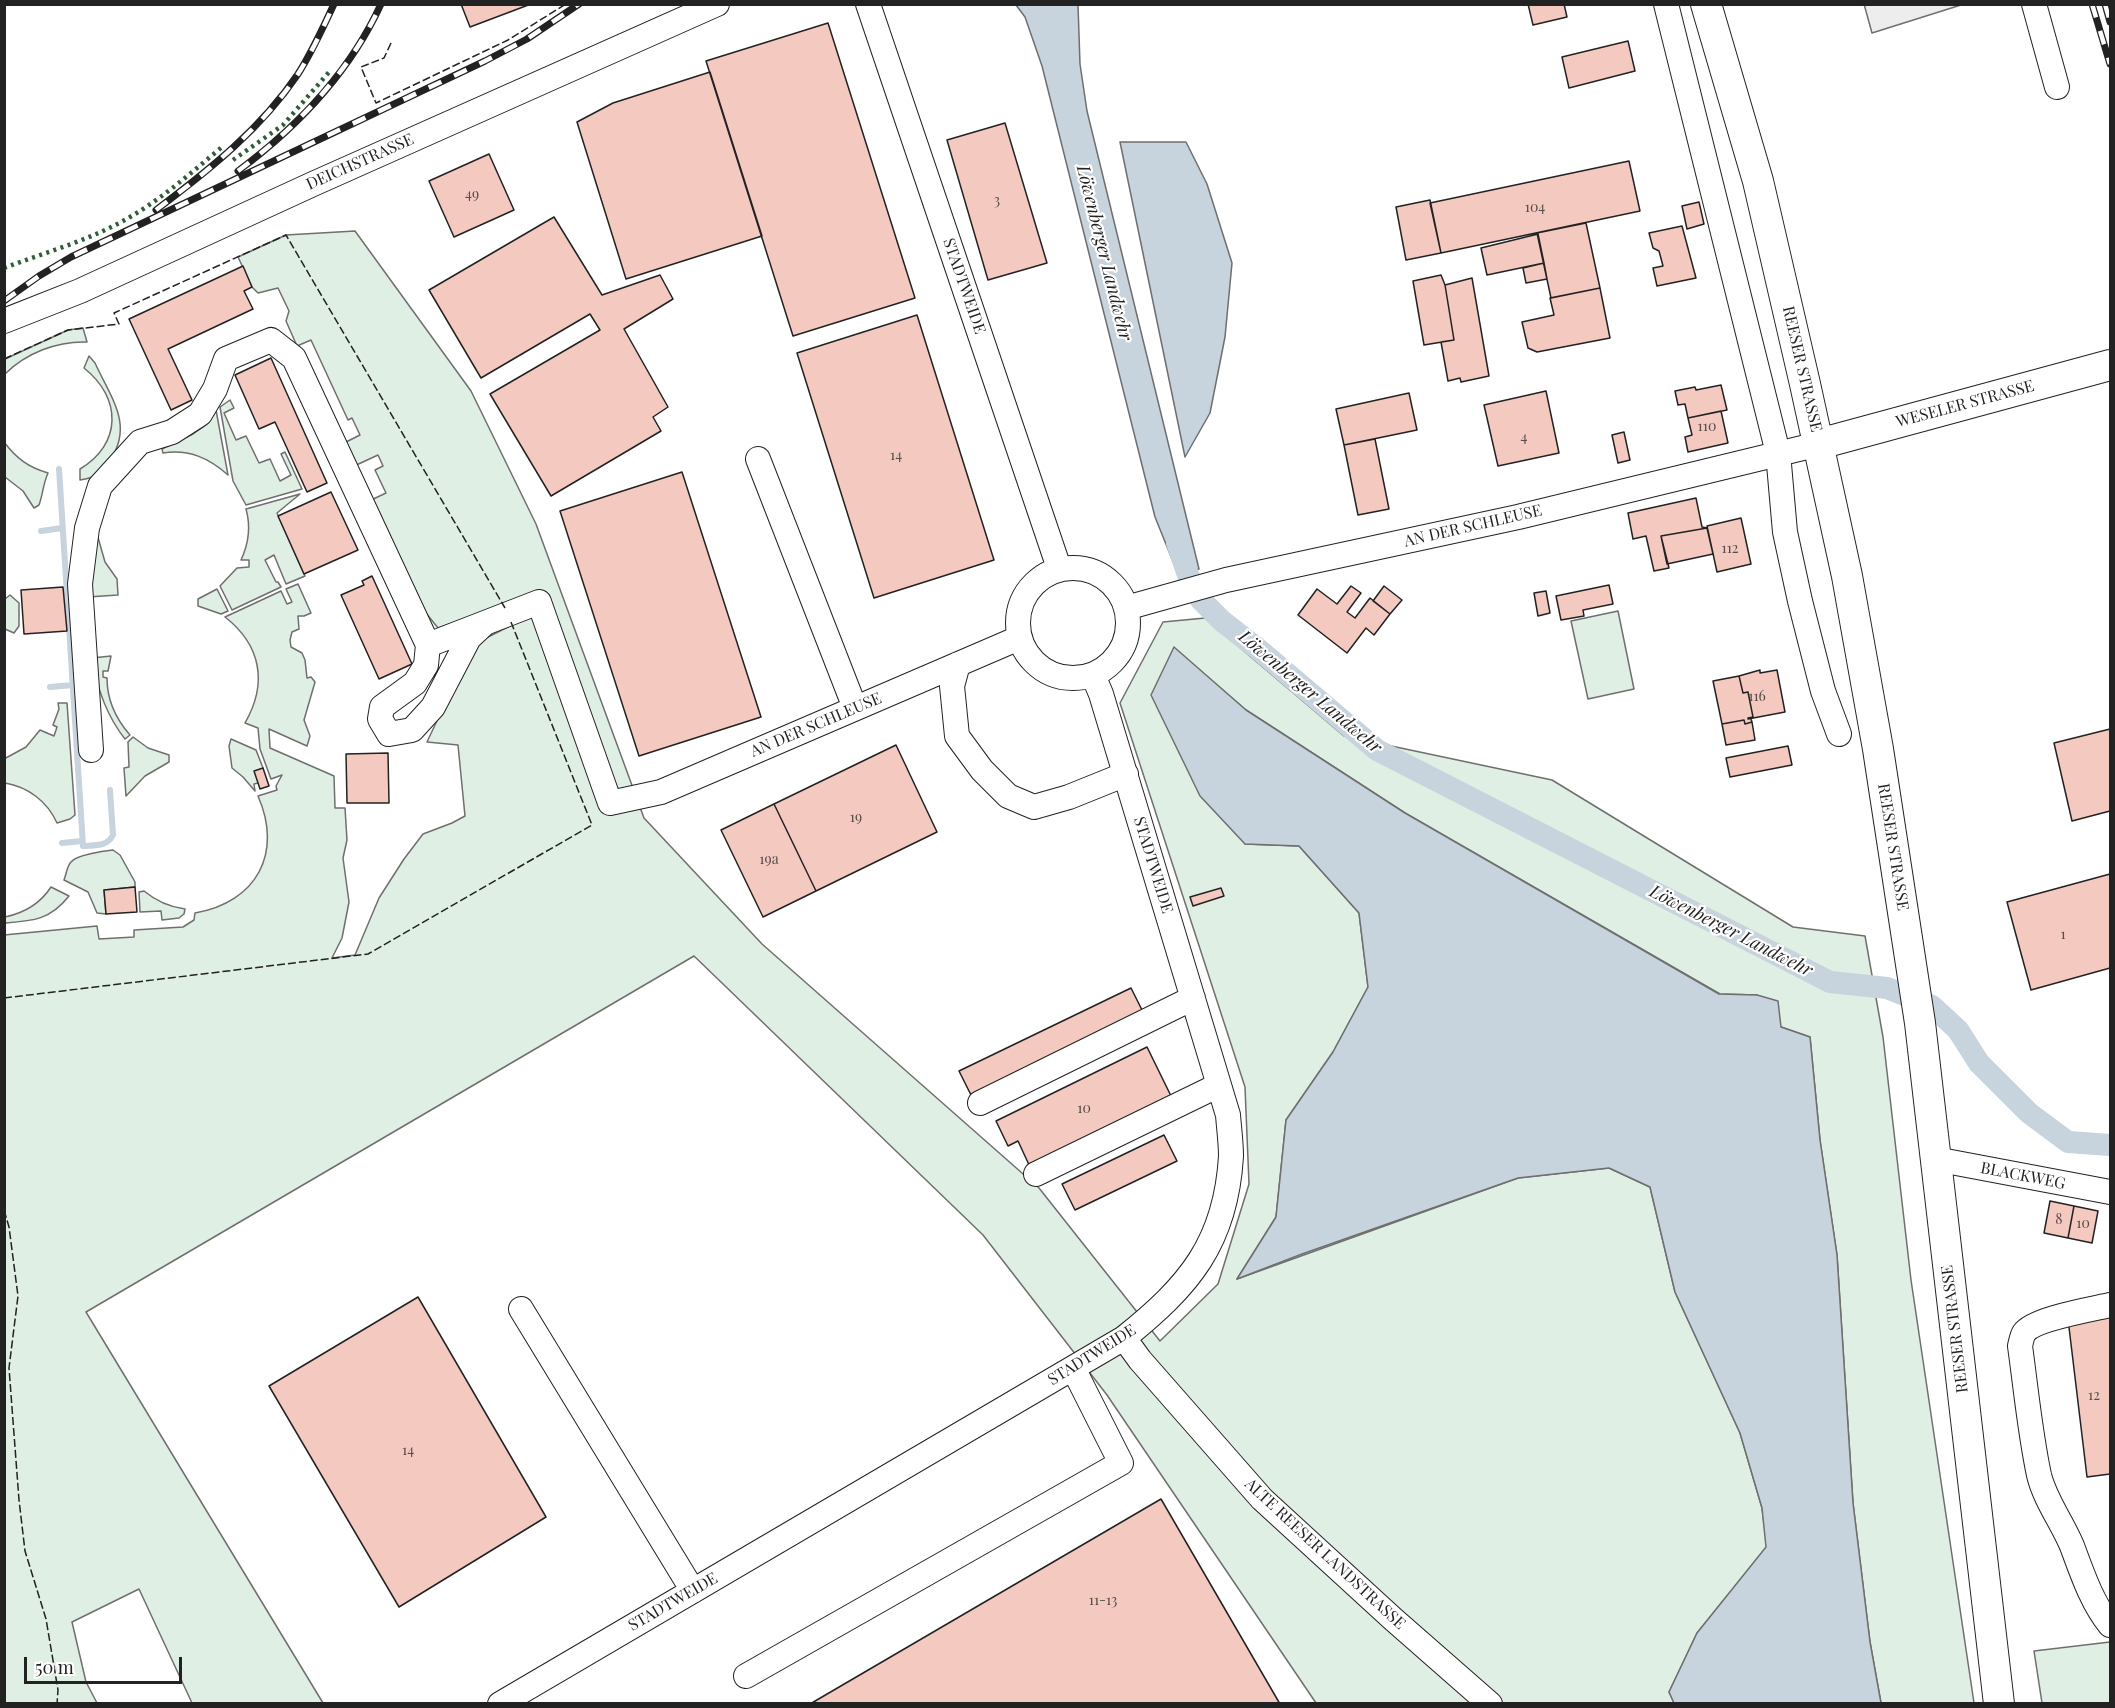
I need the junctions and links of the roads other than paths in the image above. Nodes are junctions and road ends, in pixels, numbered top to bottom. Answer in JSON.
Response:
{"nodes":[{"id":1,"x":717,"y":4,"type":"edge"},
{"id":2,"x":868,"y":4,"type":"edge"},
{"id":3,"x":1666,"y":4,"type":"edge"},
{"id":4,"x":1706,"y":4,"type":"edge"},
{"id":5,"x":2034,"y":4,"type":"edge"},
{"id":6,"x":2057,"y":87,"type":"dead end"},
{"id":7,"x":4,"y":321,"type":"edge"},
{"id":8,"x":2110,"y":365,"type":"edge"},
{"id":9,"x":1819,"y":444,"type":"junction"},
{"id":10,"x":1778,"y":453,"type":"junction"},
{"id":11,"x":758,"y":459,"type":"dead end"},
{"id":12,"x":1059,"y":568,"type":"junction"},
{"id":13,"x":1126,"y":608,"type":"junction"},
{"id":14,"x":497,"y":618,"type":"junction"},
{"id":15,"x":1019,"y":638,"type":"junction"},
{"id":16,"x":428,"y":645,"type":"junction"},
{"id":17,"x":958,"y":664,"type":"junction"},
{"id":18,"x":1093,"y":675,"type":"junction"},
{"id":19,"x":855,"y":708,"type":"junction"},
{"id":20,"x":1839,"y":734,"type":"dead end"},
{"id":21,"x":91,"y":750,"type":"dead end"},
{"id":22,"x":1126,"y":774,"type":"junction"},
{"id":23,"x":1193,"y":998,"type":"junction"},
{"id":24,"x":1219,"y":1084,"type":"junction"},
{"id":25,"x":980,"y":1103,"type":"dead end"},
{"id":26,"x":1935,"y":1159,"type":"junction"},
{"id":27,"x":1036,"y":1174,"type":"dead end"},
{"id":28,"x":2110,"y":1192,"type":"edge"},
{"id":29,"x":2110,"y":1305,"type":"edge"},
{"id":30,"x":521,"y":1309,"type":"dead end"},
{"id":31,"x":1124,"y":1338,"type":"junction"},
{"id":32,"x":1073,"y":1368,"type":"junction"},
{"id":33,"x":693,"y":1590,"type":"junction"},
{"id":34,"x":2110,"y":1624,"type":"edge"},
{"id":35,"x":746,"y":1676,"type":"dead end"},
{"id":36,"x":500,"y":1704,"type":"edge"},
{"id":37,"x":1490,"y":1704,"type":"edge"},
{"id":38,"x":1999,"y":1704,"type":"edge"}],
"edges":[{"from":1,"to":7,"type":"street","name":"DEICHSTRASSE"},
{"from":2,"to":12,"type":"street","name":"STADTWEIDE"},
{"from":3,"to":10,"type":"street"},
{"from":4,"to":9,"type":"main road","name":"REESER STRASSE"},
{"from":5,"to":6,"type":"street"},
{"from":8,"to":9,"type":"main road","name":"WESELER STRASSE"},
{"from":9,"to":10,"type":"street","name":"AN DER SCHLEUSE"},
{"from":9,"to":26,"type":"main road","name":"REESER STRASSE"},
{"from":10,"to":13,"type":"street","name":"AN DER SCHLEUSE"},
{"from":10,"to":20,"type":"street"},
{"from":11,"to":19,"type":"street"},
{"from":12,"to":13,"type":"street"},
{"from":12,"to":15,"type":"street"},
{"from":13,"to":18,"type":"street"},
{"from":14,"to":16,"type":"street"},
{"from":14,"to":16,"type":"street"},
{"from":14,"to":19,"type":"street","name":"AN DER SCHLEUSE"},
{"from":15,"to":17,"type":"street","name":"AN DER SCHLEUSE"},
{"from":15,"to":18,"type":"street"},
{"from":16,"to":21,"type":"street"},
{"from":17,"to":19,"type":"street","name":"AN DER SCHLEUSE"},
{"from":17,"to":22,"type":"street"},
{"from":18,"to":22,"type":"street","name":"STADTWEIDE"},
{"from":22,"to":23,"type":"street","name":"STADTWEIDE"},
{"from":23,"to":24,"type":"street","name":"STADTWEIDE"},
{"from":23,"to":25,"type":"street"},
{"from":24,"to":27,"type":"street"},
{"from":24,"to":31,"type":"street","name":"STADTWEIDE"},
{"from":26,"to":28,"type":"street","name":"BLACKWEG"},
{"from":26,"to":38,"type":"main road","name":"REESER STRASSE"},
{"from":29,"to":34,"type":"street"},
{"from":30,"to":33,"type":"street"},
{"from":31,"to":32,"type":"street","name":"STADTWEIDE"},
{"from":31,"to":37,"type":"street","name":"ALTE REESER LANDSTRASSE"},
{"from":32,"to":33,"type":"street","name":"STADTWEIDE"},
{"from":32,"to":35,"type":"street"},
{"from":33,"to":36,"type":"street","name":"STADTWEIDE"}]}
